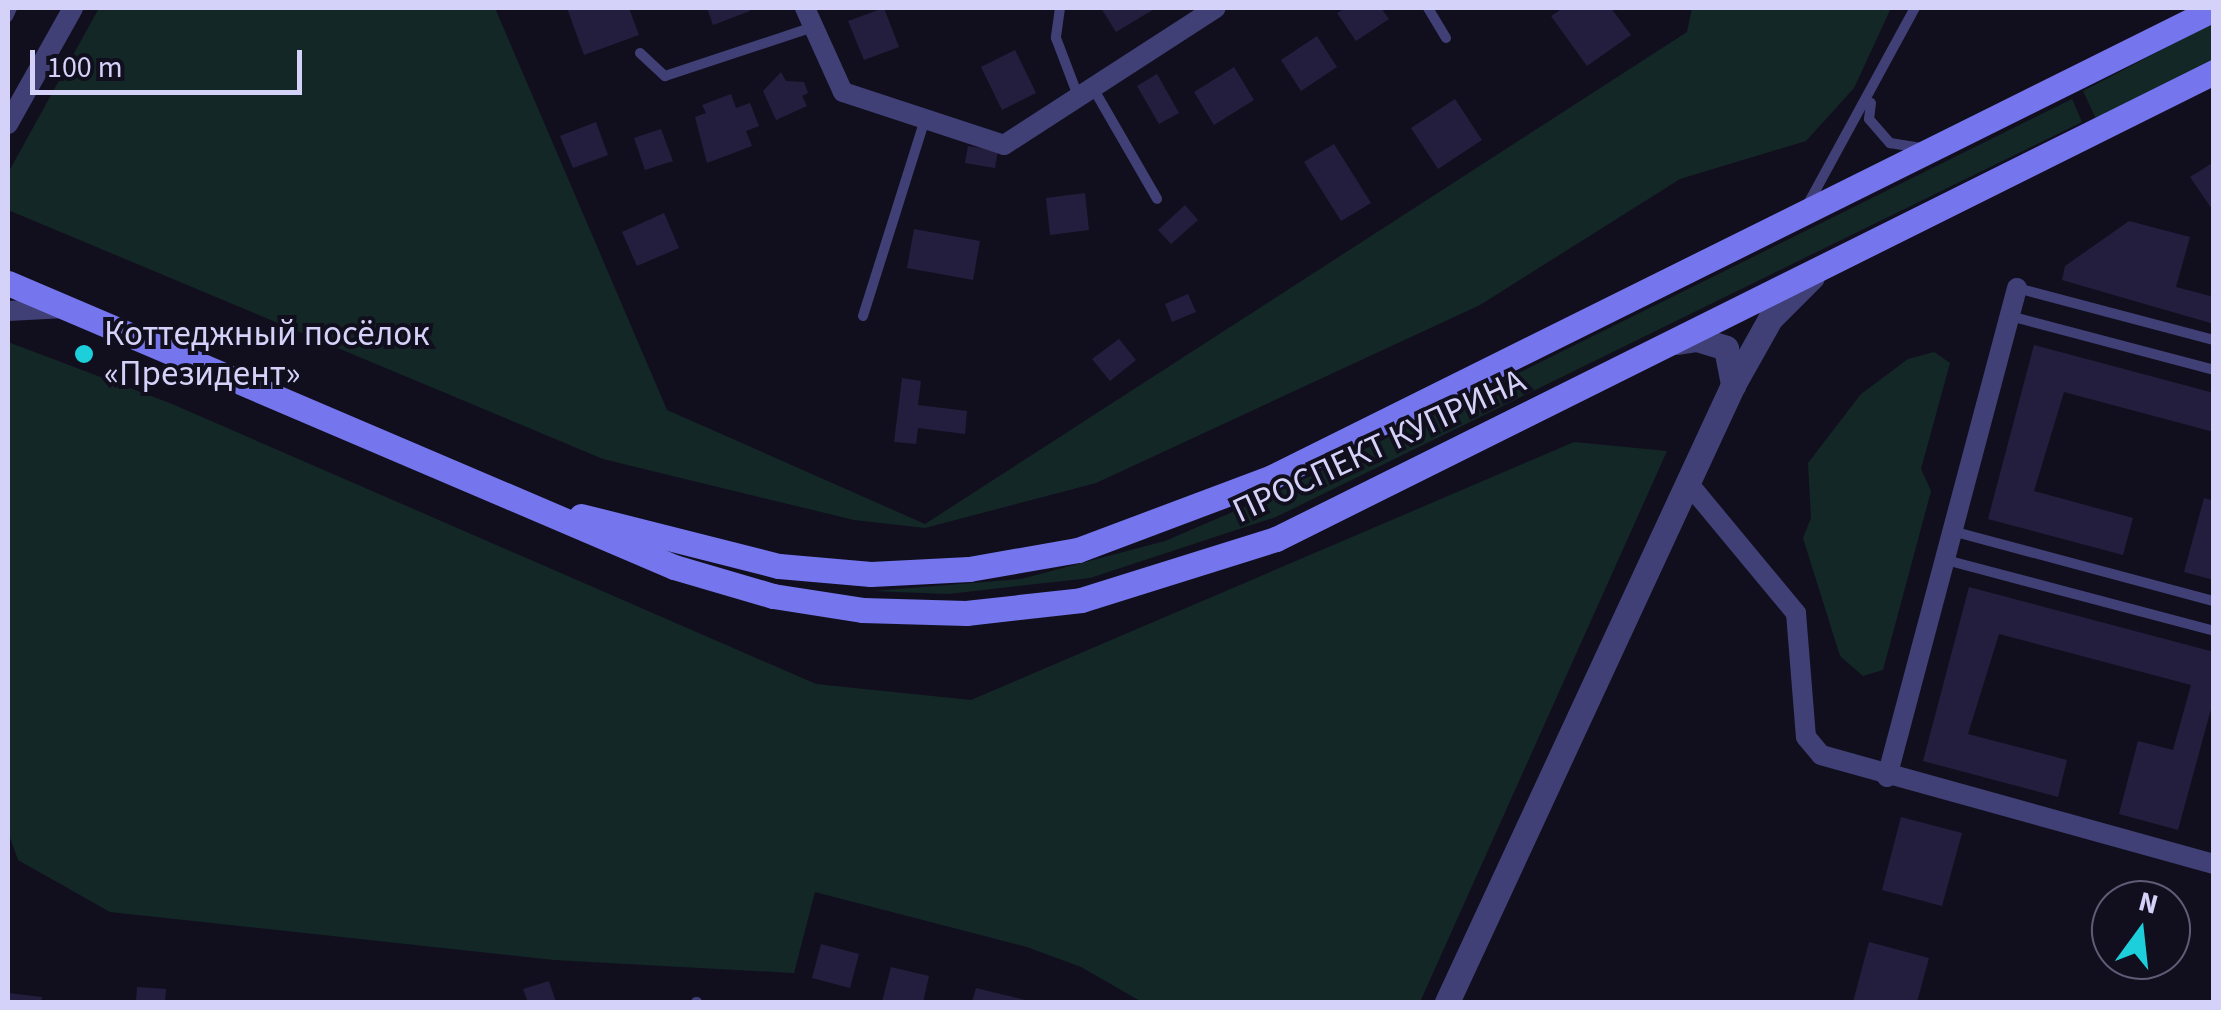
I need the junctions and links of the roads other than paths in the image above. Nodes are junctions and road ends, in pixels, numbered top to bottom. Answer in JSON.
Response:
{"nodes":[{"id":1,"x":11,"y":8,"type":"edge"},
{"id":2,"x":73,"y":8,"type":"edge"},
{"id":3,"x":1060,"y":8,"type":"edge"},
{"id":4,"x":1216,"y":8,"type":"edge"},
{"id":5,"x":1428,"y":8,"type":"edge"},
{"id":6,"x":1915,"y":8,"type":"edge"},
{"id":7,"x":2214,"y":9,"type":"edge"},
{"id":8,"x":8,"y":17,"type":"edge"},
{"id":9,"x":809,"y":17,"type":"edge"},
{"id":10,"x":1446,"y":38,"type":"dead end"},
{"id":11,"x":640,"y":53,"type":"dead end"},
{"id":12,"x":2214,"y":72,"type":"edge"},
{"id":13,"x":1085,"y":92,"type":"junction"},
{"id":14,"x":1871,"y":97,"type":"junction"},
{"id":15,"x":925,"y":119,"type":"junction"},
{"id":16,"x":8,"y":124,"type":"edge"},
{"id":17,"x":1951,"y":140,"type":"junction"},
{"id":18,"x":1157,"y":199,"type":"dead end"},
{"id":19,"x":1804,"y":211,"type":"junction"},
{"id":20,"x":1830,"y":263,"type":"junction"},
{"id":21,"x":8,"y":283,"type":"edge"},
{"id":22,"x":2017,"y":288,"type":"joint"},
{"id":23,"x":64,"y":308,"type":"junction"},
{"id":24,"x":8,"y":311,"type":"edge"},
{"id":25,"x":864,"y":316,"type":"dead end"},
{"id":26,"x":2010,"y":316,"type":"junction"},
{"id":27,"x":2214,"y":340,"type":"edge"},
{"id":28,"x":1678,"y":342,"type":"junction"},
{"id":29,"x":2214,"y":370,"type":"edge"},
{"id":30,"x":1733,"y":385,"type":"junction"},
{"id":31,"x":1688,"y":483,"type":"junction"},
{"id":32,"x":523,"y":501,"type":"junction"},
{"id":33,"x":1952,"y":531,"type":"junction"},
{"id":34,"x":1945,"y":560,"type":"junction"},
{"id":35,"x":2214,"y":601,"type":"edge"},
{"id":36,"x":2214,"y":631,"type":"edge"},
{"id":37,"x":1887,"y":777,"type":"junction"},
{"id":38,"x":2214,"y":864,"type":"edge"},
{"id":39,"x":1447,"y":1002,"type":"edge"}],
"edges":[{"from":1,"to":8,"type":"lane"},
{"from":2,"to":16,"type":"street"},
{"from":3,"to":13,"type":"lane"},
{"from":4,"to":13,"type":"street"},
{"from":5,"to":10,"type":"lane"},
{"from":6,"to":14,"type":"lane"},
{"from":7,"to":17,"type":"main road","name":"ПРОСПЕКТ КУПРИНА"},
{"from":9,"to":11,"type":"lane"},
{"from":9,"to":15,"type":"street"},
{"from":12,"to":20,"type":"main road","name":"ПРОСПЕКТ КУПРИНА"},
{"from":13,"to":15,"type":"street"},
{"from":13,"to":18,"type":"lane"},
{"from":14,"to":17,"type":"lane"},
{"from":14,"to":19,"type":"lane"},
{"from":15,"to":25,"type":"lane"},
{"from":17,"to":19,"type":"main road","name":"ПРОСПЕКТ КУПРИНА"},
{"from":19,"to":32,"type":"main road","name":"ПРОСПЕКТ КУПРИНА"},
{"from":20,"to":28,"type":"main road","name":"ПРОСПЕКТ КУПРИНА"},
{"from":20,"to":30,"type":"street"},
{"from":21,"to":23,"type":"main road","name":"ПРОСПЕКТ КУПРИНА"},
{"from":22,"to":26,"type":"street"},
{"from":22,"to":27,"type":"lane"},
{"from":23,"to":24,"type":"street"},
{"from":23,"to":32,"type":"main road","name":"ПРОСПЕКТ КУПРИНА"},
{"from":26,"to":29,"type":"lane"},
{"from":26,"to":33,"type":"street"},
{"from":28,"to":30,"type":"street"},
{"from":28,"to":32,"type":"main road","name":"ПРОСПЕКТ КУПРИНА"},
{"from":30,"to":31,"type":"street"},
{"from":31,"to":37,"type":"street"},
{"from":31,"to":39,"type":"street"},
{"from":33,"to":34,"type":"street"},
{"from":33,"to":35,"type":"lane"},
{"from":34,"to":36,"type":"lane"},
{"from":34,"to":37,"type":"street"},
{"from":37,"to":38,"type":"street"}]}
